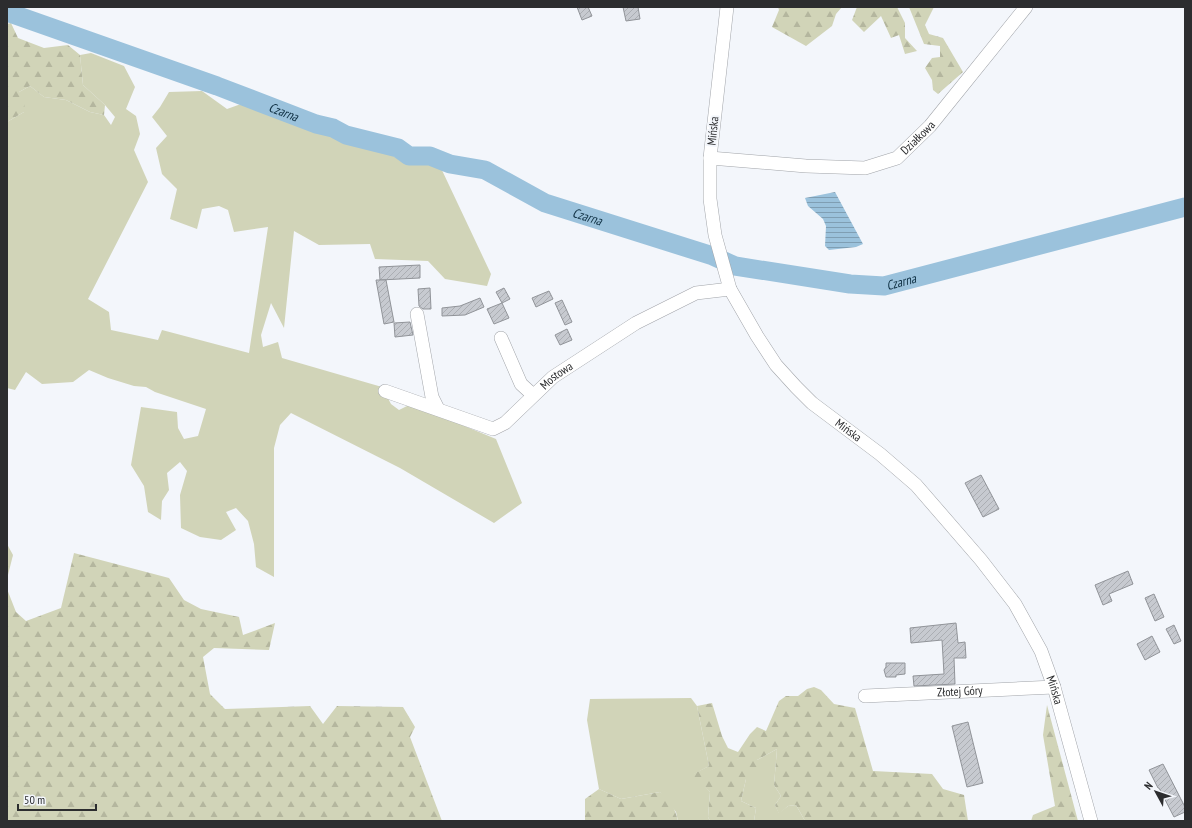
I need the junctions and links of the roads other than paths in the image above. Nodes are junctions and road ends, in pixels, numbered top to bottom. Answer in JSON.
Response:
{"nodes":[{"id":1,"x":727,"y":7,"type":"edge"},
{"id":2,"x":1026,"y":7,"type":"edge"},
{"id":3,"x":710,"y":158,"type":"junction"},
{"id":4,"x":730,"y":290,"type":"junction"},
{"id":5,"x":417,"y":314,"type":"dead end"},
{"id":6,"x":501,"y":338,"type":"dead end"},
{"id":7,"x":385,"y":391,"type":"dead end"},
{"id":8,"x":533,"y":395,"type":"junction"},
{"id":9,"x":438,"y":409,"type":"junction"},
{"id":10,"x":1054,"y":687,"type":"junction"},
{"id":11,"x":865,"y":696,"type":"dead end"},
{"id":12,"x":1091,"y":821,"type":"edge"}],
"edges":[{"from":1,"to":3,"type":"street","name":"Mińska"},
{"from":2,"to":3,"type":"street","name":"Działkowa"},
{"from":3,"to":4,"type":"street","name":"Mińska"},
{"from":4,"to":8,"type":"street","name":"Mostowa"},
{"from":4,"to":10,"type":"street","name":"Mińska"},
{"from":5,"to":9,"type":"street"},
{"from":6,"to":8,"type":"street"},
{"from":7,"to":9,"type":"street","name":"Mostowa"},
{"from":8,"to":9,"type":"street","name":"Mostowa"},
{"from":10,"to":11,"type":"street","name":"Złotej Góry"},
{"from":10,"to":12,"type":"street","name":"Mińska"}]}
